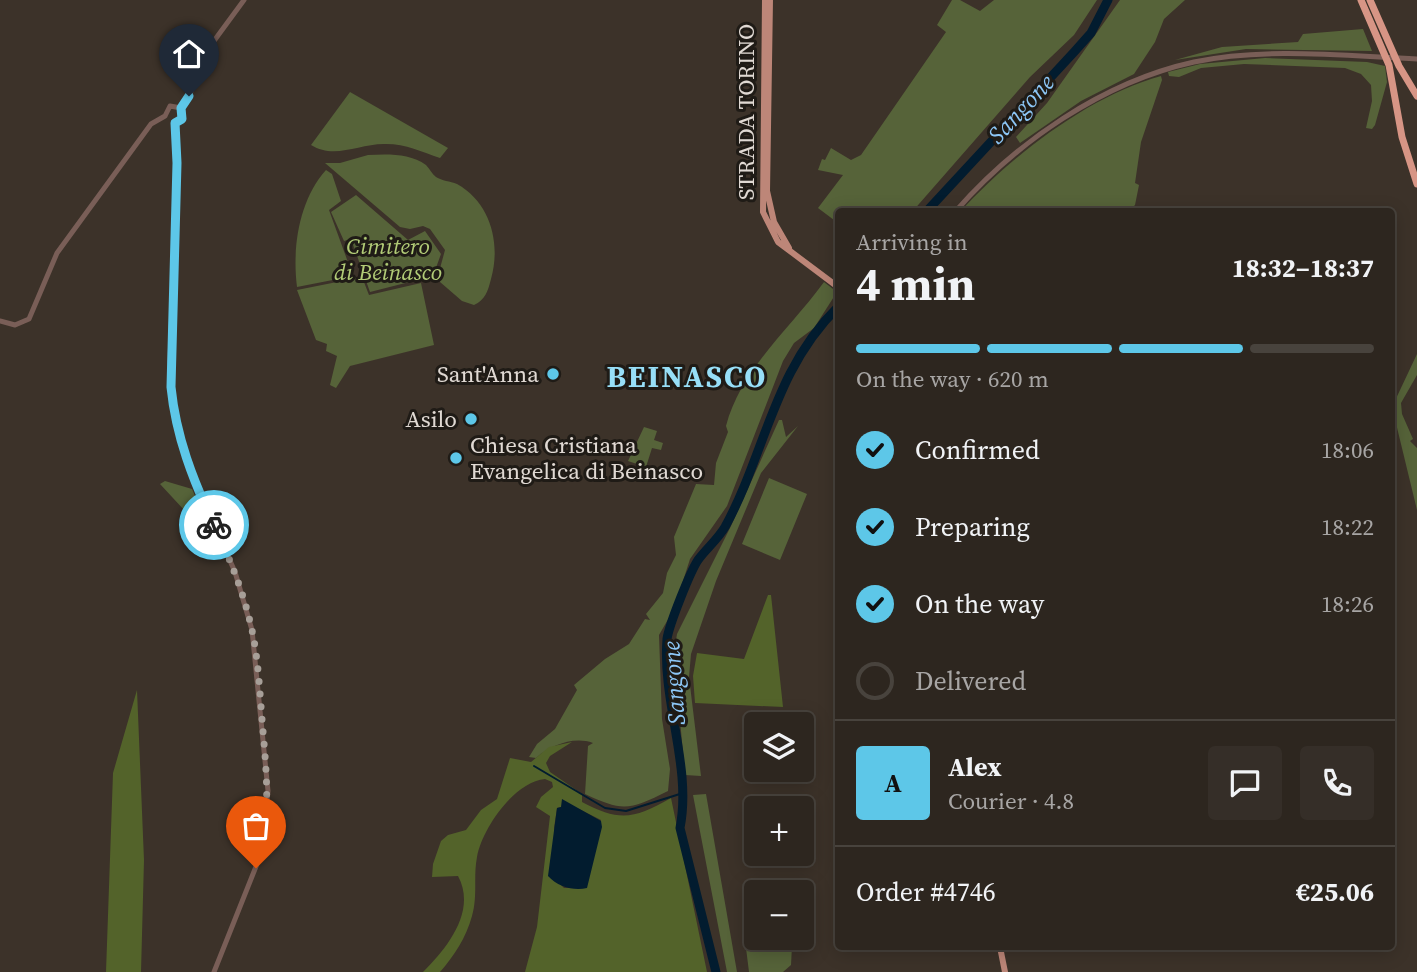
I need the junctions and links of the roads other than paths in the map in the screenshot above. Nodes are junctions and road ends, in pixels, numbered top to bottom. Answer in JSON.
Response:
{"nodes":[{"id":1,"x":244,"y":0,"type":"edge"},
{"id":2,"x":765,"y":0,"type":"edge"},
{"id":3,"x":770,"y":0,"type":"edge"},
{"id":4,"x":1361,"y":0,"type":"edge"},
{"id":5,"x":1370,"y":0,"type":"edge"},
{"id":6,"x":1417,"y":59,"type":"edge"},
{"id":7,"x":1417,"y":96,"type":"edge"},
{"id":8,"x":181,"y":108,"type":"junction"},
{"id":9,"x":165,"y":116,"type":"junction"},
{"id":10,"x":175,"y":123,"type":"junction"},
{"id":11,"x":1417,"y":184,"type":"edge"},
{"id":12,"x":958,"y":208,"type":"edge"},
{"id":13,"x":795,"y":254,"type":"junction"},
{"id":14,"x":835,"y":285,"type":"edge"},
{"id":15,"x":0,"y":321,"type":"edge"},
{"id":16,"x":1001,"y":950,"type":"edge"},
{"id":17,"x":214,"y":972,"type":"edge"},
{"id":18,"x":1005,"y":972,"type":"edge"}],
"edges":[{"from":1,"to":8,"type":"street"},
{"from":2,"to":13,"type":"main road","name":"STRADA TORINO"},
{"from":3,"to":13,"type":"main road","name":"STRADA TORINO"},
{"from":4,"to":11,"type":"highway"},
{"from":5,"to":7,"type":"highway"},
{"from":6,"to":12,"type":"street"},
{"from":8,"to":9,"type":"street"},
{"from":8,"to":10,"type":"street"},
{"from":9,"to":10,"type":"street"},
{"from":9,"to":15,"type":"street"},
{"from":10,"to":17,"type":"street"},
{"from":13,"to":14,"type":"main road","name":"STRADA TORINO"},
{"from":16,"to":18,"type":"main road"}]}
